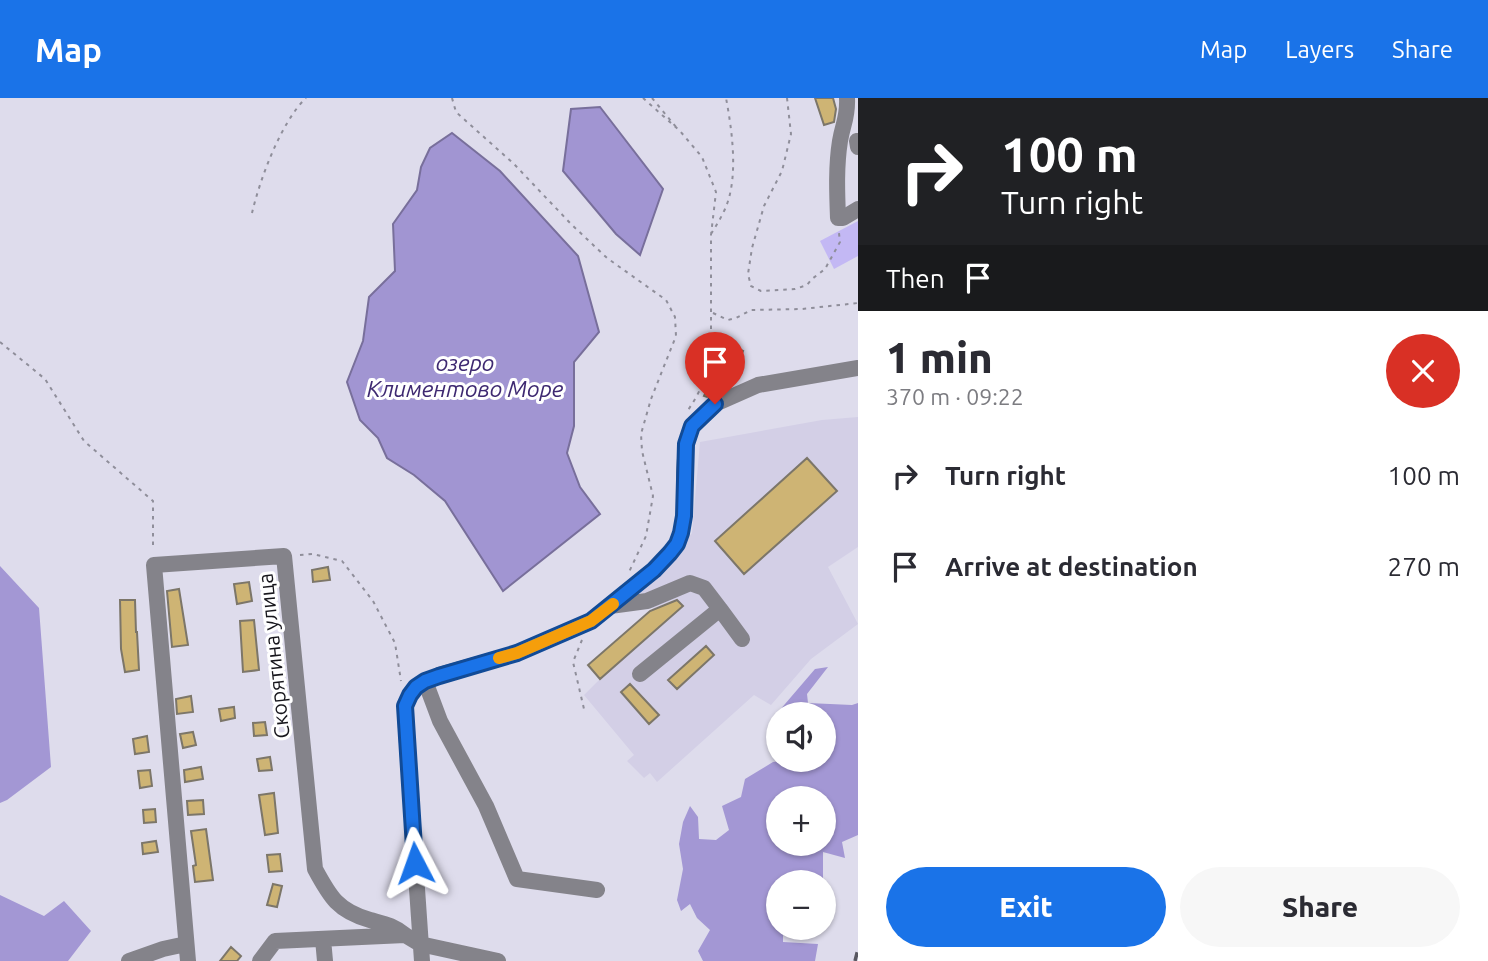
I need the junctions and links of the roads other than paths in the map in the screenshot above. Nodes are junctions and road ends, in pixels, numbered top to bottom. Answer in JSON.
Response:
{"nodes":[{"id":1,"x":847,"y":98,"type":"edge"},
{"id":2,"x":858,"y":141,"type":"edge"},
{"id":3,"x":858,"y":146,"type":"edge"},
{"id":4,"x":858,"y":209,"type":"edge"},
{"id":5,"x":858,"y":368,"type":"edge"},
{"id":6,"x":610,"y":606,"type":"junction"},
{"id":7,"x":720,"y":610,"type":"junction"},
{"id":8,"x":742,"y":639,"type":"dead end"},
{"id":9,"x":640,"y":674,"type":"dead end"},
{"id":10,"x":425,"y":681,"type":"junction"},
{"id":11,"x":438,"y":714,"type":"junction"},
{"id":12,"x":407,"y":729,"type":"junction"},
{"id":13,"x":597,"y":890,"type":"dead end"},
{"id":14,"x":405,"y":934,"type":"junction"},
{"id":15,"x":323,"y":939,"type":"junction"},
{"id":16,"x":420,"y":944,"type":"junction"},
{"id":17,"x":187,"y":953,"type":"edge"},
{"id":18,"x":129,"y":961,"type":"edge"},
{"id":19,"x":260,"y":961,"type":"edge"},
{"id":20,"x":325,"y":961,"type":"edge"},
{"id":21,"x":422,"y":961,"type":"edge"},
{"id":22,"x":498,"y":961,"type":"edge"}],
"edges":[{"from":1,"to":4,"type":"street"},
{"from":2,"to":3,"type":"street"},
{"from":5,"to":6,"type":"street"},
{"from":6,"to":7,"type":"street"},
{"from":6,"to":10,"type":"street"},
{"from":7,"to":8,"type":"street"},
{"from":7,"to":9,"type":"street"},
{"from":10,"to":11,"type":"street"},
{"from":10,"to":12,"type":"street"},
{"from":11,"to":12,"type":"street"},
{"from":11,"to":13,"type":"street"},
{"from":12,"to":16,"type":"street"},
{"from":14,"to":15,"type":"street"},
{"from":14,"to":16,"type":"street","name":"Скорятина улица"},
{"from":14,"to":17,"type":"street","name":"Скорятина улица"},
{"from":15,"to":19,"type":"street"},
{"from":15,"to":20,"type":"street"},
{"from":16,"to":21,"type":"street"},
{"from":16,"to":22,"type":"street"},
{"from":17,"to":18,"type":"street"}]}
